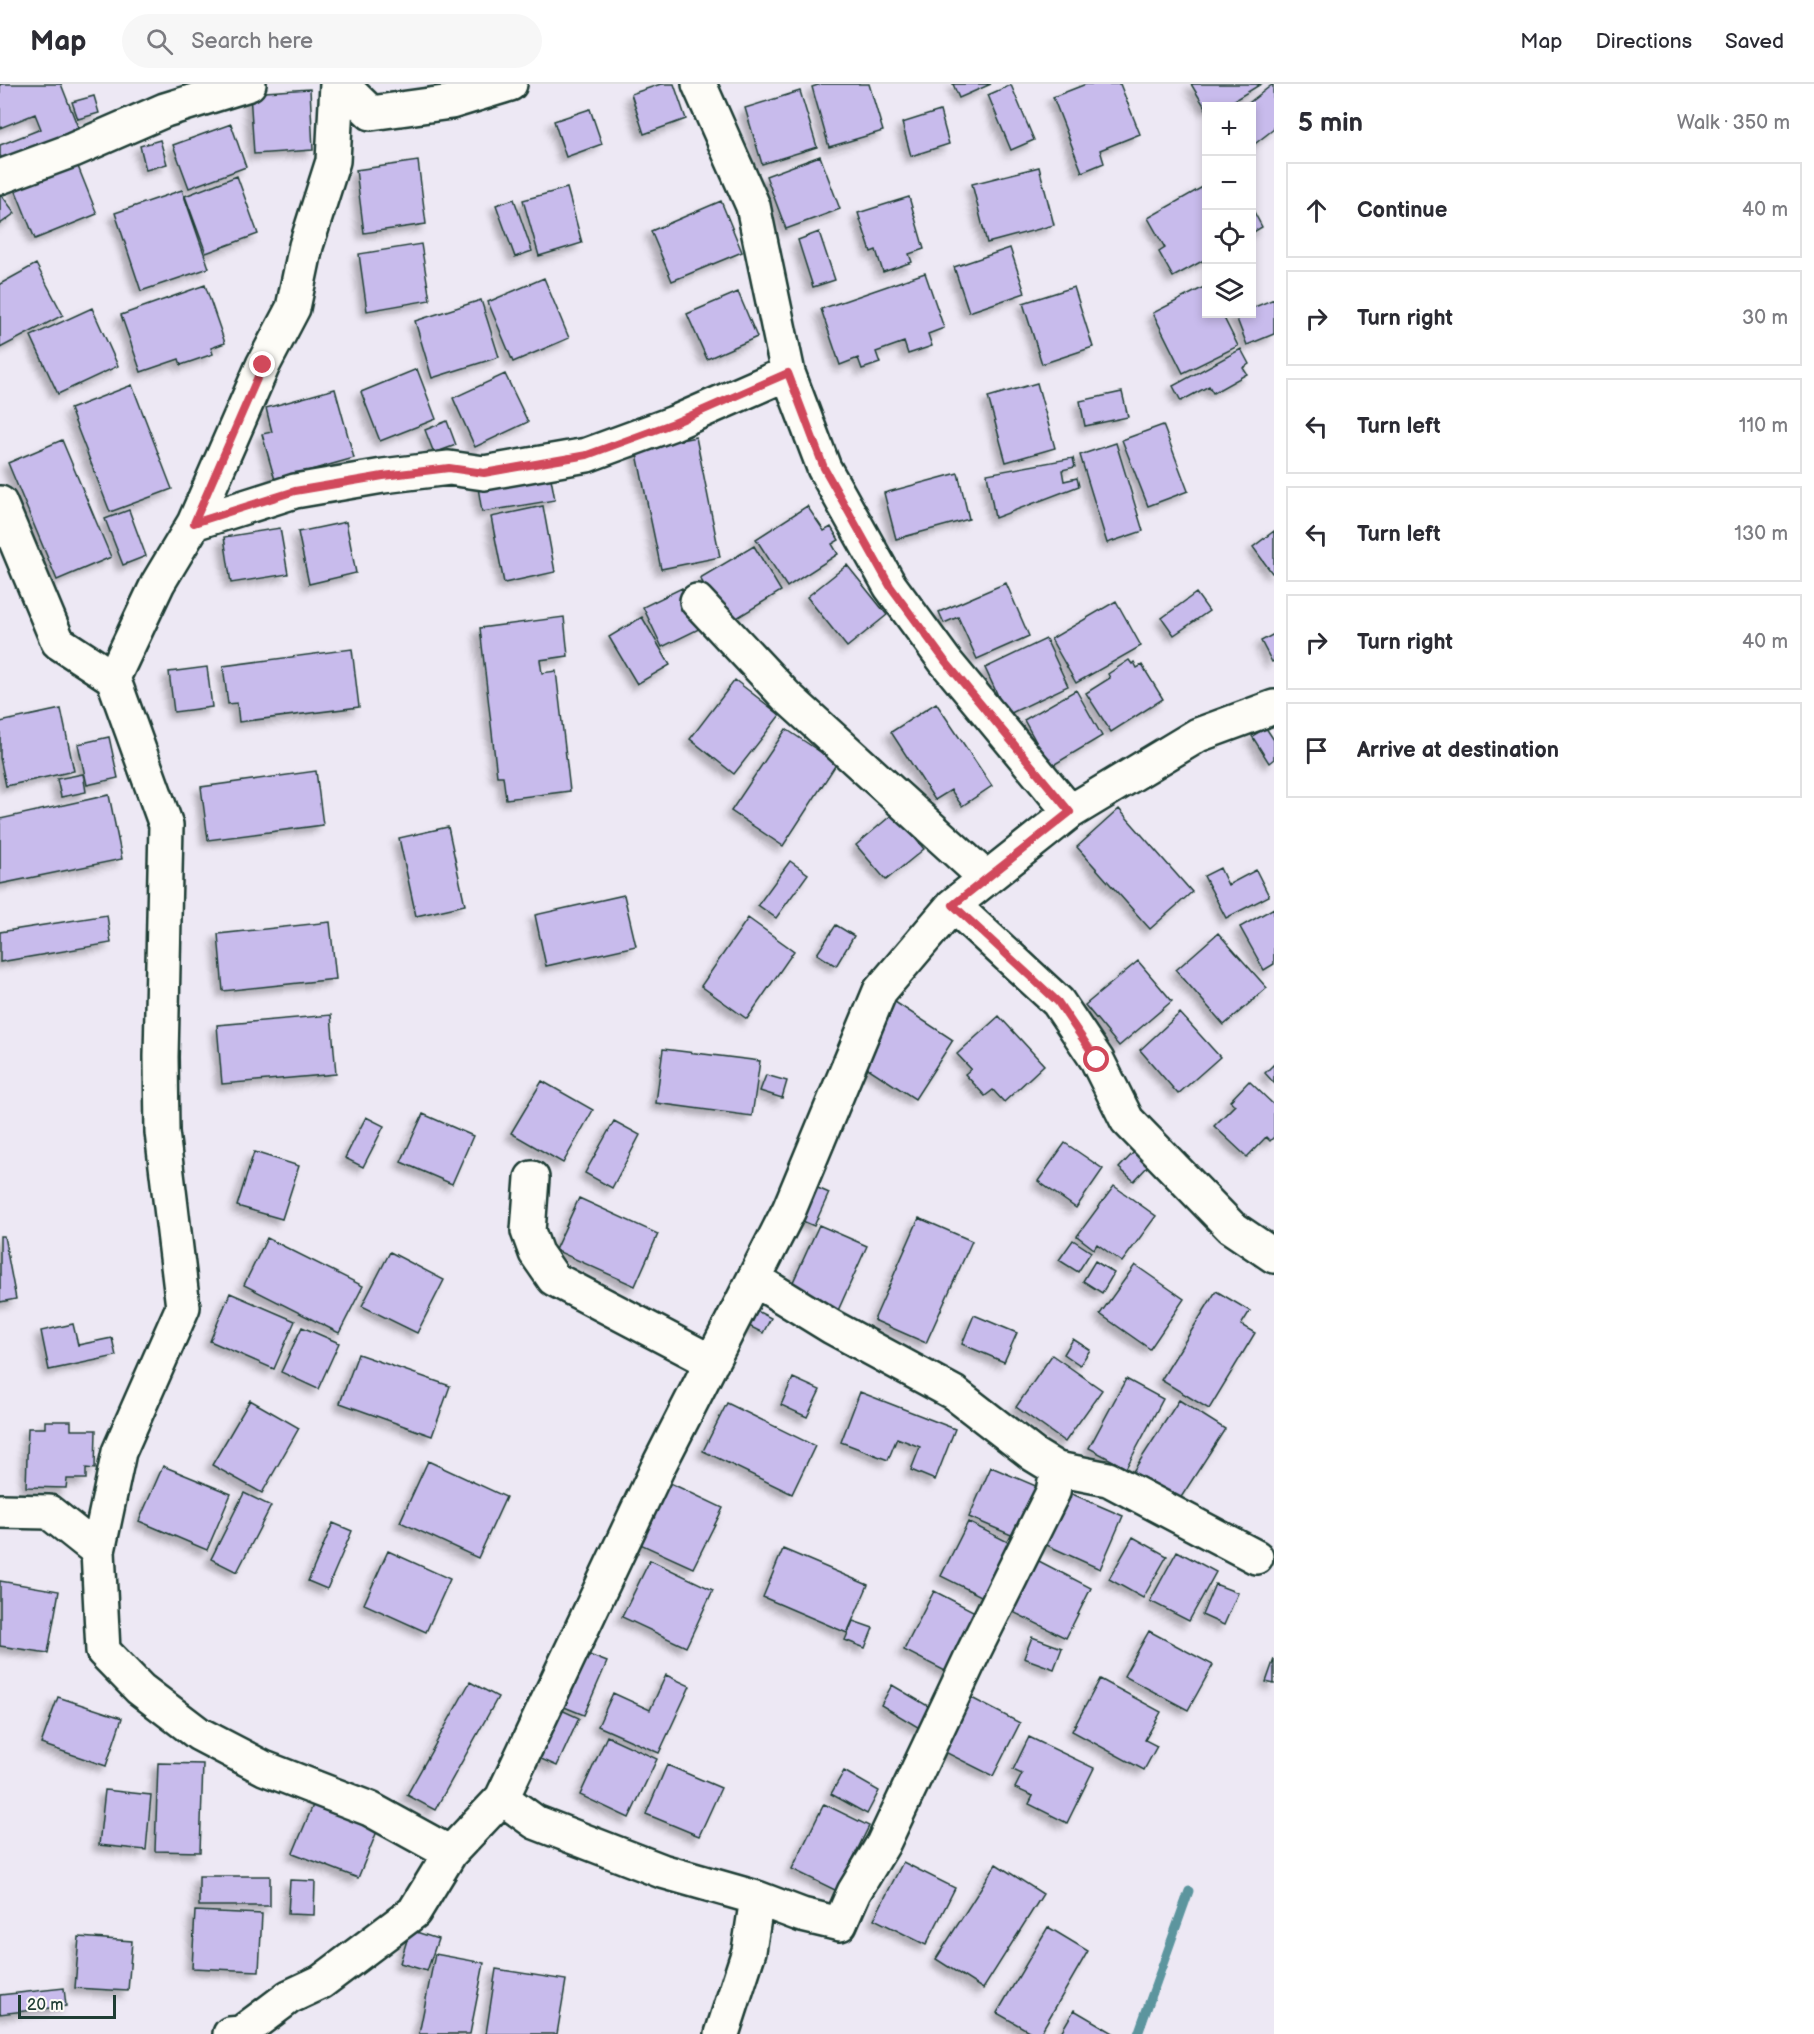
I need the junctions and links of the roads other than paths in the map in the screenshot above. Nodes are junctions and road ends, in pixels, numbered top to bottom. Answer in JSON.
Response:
{"nodes":[{"id":1,"x":249,"y":84,"type":"edge"},
{"id":2,"x":339,"y":84,"type":"edge"},
{"id":3,"x":510,"y":84,"type":"edge"},
{"id":4,"x":699,"y":84,"type":"edge"},
{"id":5,"x":0,"y":177,"type":"edge"},
{"id":6,"x":788,"y":373,"type":"junction"},
{"id":7,"x":0,"y":503,"type":"edge"},
{"id":8,"x":194,"y":523,"type":"junction"},
{"id":9,"x":697,"y":601,"type":"dead end"},
{"id":10,"x":113,"y":678,"type":"junction"},
{"id":11,"x":1274,"y":707,"type":"edge"},
{"id":12,"x":1070,"y":812,"type":"junction"},
{"id":13,"x":986,"y":878,"type":"junction"},
{"id":14,"x":953,"y":905,"type":"junction"},
{"id":15,"x":532,"y":1178,"type":"dead end"},
{"id":16,"x":1274,"y":1256,"type":"edge"},
{"id":17,"x":754,"y":1279,"type":"junction"},
{"id":18,"x":712,"y":1362,"type":"junction"},
{"id":19,"x":1057,"y":1469,"type":"junction"},
{"id":20,"x":0,"y":1511,"type":"edge"},
{"id":21,"x":98,"y":1551,"type":"junction"},
{"id":22,"x":1256,"y":1557,"type":"dead end"},
{"id":23,"x":502,"y":1798,"type":"junction"},
{"id":24,"x":450,"y":1853,"type":"junction"},
{"id":25,"x":757,"y":1898,"type":"junction"},
{"id":26,"x":230,"y":2034,"type":"edge"},
{"id":27,"x":240,"y":2034,"type":"edge"},
{"id":28,"x":722,"y":2034,"type":"edge"}],
"edges":[{"from":1,"to":5,"type":"street"},
{"from":2,"to":3,"type":"street"},
{"from":2,"to":8,"type":"street"},
{"from":4,"to":6,"type":"street"},
{"from":6,"to":8,"type":"street"},
{"from":6,"to":12,"type":"street"},
{"from":7,"to":10,"type":"street"},
{"from":8,"to":10,"type":"street"},
{"from":9,"to":13,"type":"street"},
{"from":10,"to":21,"type":"street"},
{"from":11,"to":12,"type":"street"},
{"from":12,"to":13,"type":"street"},
{"from":13,"to":14,"type":"street"},
{"from":14,"to":16,"type":"street"},
{"from":14,"to":17,"type":"street"},
{"from":15,"to":18,"type":"street"},
{"from":17,"to":18,"type":"street"},
{"from":17,"to":19,"type":"street"},
{"from":18,"to":23,"type":"street"},
{"from":19,"to":22,"type":"street"},
{"from":19,"to":25,"type":"street"},
{"from":20,"to":21,"type":"street"},
{"from":21,"to":24,"type":"street"},
{"from":23,"to":24,"type":"street"},
{"from":23,"to":25,"type":"street"},
{"from":24,"to":27,"type":"street"},
{"from":25,"to":28,"type":"street"},
{"from":26,"to":27,"type":"street"}]}
